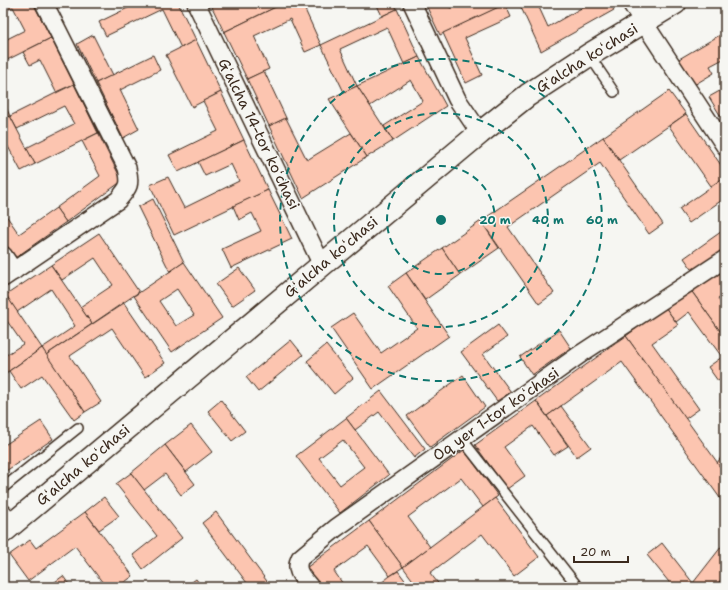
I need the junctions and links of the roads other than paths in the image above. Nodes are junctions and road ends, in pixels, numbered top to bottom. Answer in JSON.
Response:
{"nodes":[{"id":1,"x":44,"y":3,"type":"edge"},
{"id":2,"x":196,"y":3,"type":"edge"},
{"id":3,"x":412,"y":3,"type":"edge"},
{"id":4,"x":631,"y":3,"type":"edge"},
{"id":5,"x":675,"y":3,"type":"edge"},
{"id":6,"x":643,"y":23,"type":"junction"},
{"id":7,"x":589,"y":55,"type":"junction"},
{"id":8,"x":614,"y":92,"type":"dead end"},
{"id":9,"x":480,"y":133,"type":"junction"},
{"id":10,"x":725,"y":146,"type":"edge"},
{"id":11,"x":3,"y":255,"type":"edge"},
{"id":12,"x":725,"y":259,"type":"edge"},
{"id":13,"x":322,"y":264,"type":"junction"},
{"id":14,"x":8,"y":275,"type":"edge"},
{"id":15,"x":78,"y":428,"type":"dead end"},
{"id":16,"x":461,"y":438,"type":"junction"},
{"id":17,"x":3,"y":488,"type":"edge"},
{"id":18,"x":6,"y":524,"type":"edge"},
{"id":19,"x":310,"y":587,"type":"edge"},
{"id":20,"x":578,"y":587,"type":"edge"}],
"edges":[{"from":1,"to":14,"type":"street"},
{"from":2,"to":13,"type":"street","name":"Gʻalcha 14-tor koʻchasi"},
{"from":3,"to":9,"type":"street"},
{"from":4,"to":6,"type":"street"},
{"from":5,"to":6,"type":"street","name":"Gʻalcha koʻchasi"},
{"from":6,"to":7,"type":"street","name":"Gʻalcha koʻchasi"},
{"from":6,"to":10,"type":"street"},
{"from":7,"to":8,"type":"lane"},
{"from":7,"to":9,"type":"street","name":"Gʻalcha koʻchasi"},
{"from":9,"to":13,"type":"street","name":"Gʻalcha koʻchasi"},
{"from":11,"to":14,"type":"street"},
{"from":12,"to":16,"type":"street","name":"Oq yer 1-tor koʻchasi"},
{"from":13,"to":18,"type":"street","name":"Gʻalcha koʻchasi"},
{"from":15,"to":17,"type":"lane"},
{"from":16,"to":19,"type":"street","name":"Oq yer 1-tor koʻchasi"},
{"from":16,"to":20,"type":"lane"}]}
